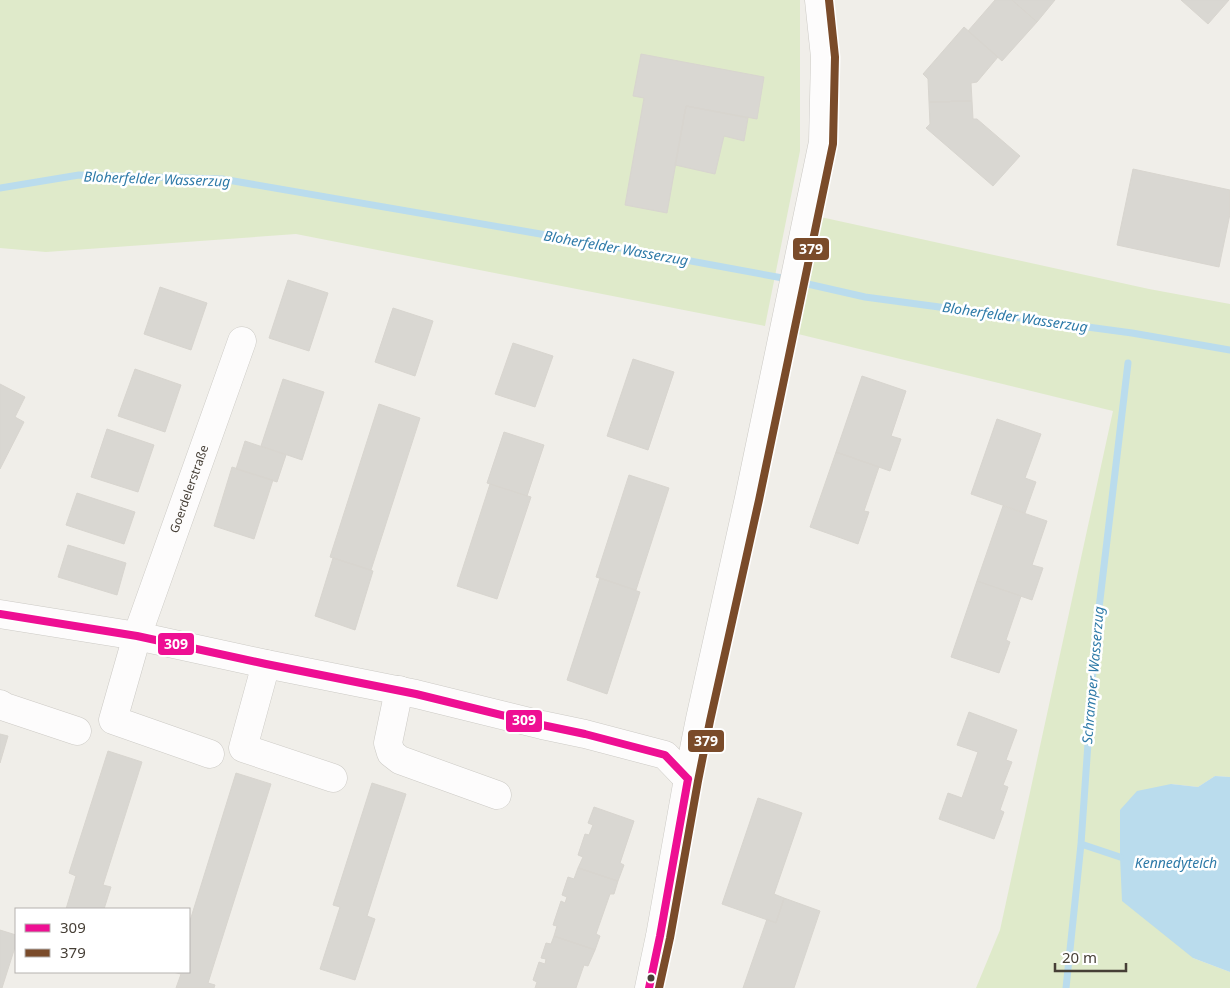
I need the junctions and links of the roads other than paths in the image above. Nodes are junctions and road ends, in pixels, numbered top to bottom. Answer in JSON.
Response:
{"nodes":[{"id":1,"x":819,"y":0,"type":"edge"},
{"id":2,"x":242,"y":341,"type":"dead end"},
{"id":3,"x":0,"y":614,"type":"edge"},
{"id":4,"x":137,"y":636,"type":"junction"},
{"id":5,"x":266,"y":664,"type":"junction"},
{"id":6,"x":399,"y":690,"type":"junction"},
{"id":7,"x":0,"y":704,"type":"edge"},
{"id":8,"x":77,"y":731,"type":"dead end"},
{"id":9,"x":210,"y":754,"type":"dead end"},
{"id":10,"x":333,"y":778,"type":"dead end"},
{"id":11,"x":688,"y":779,"type":"junction"},
{"id":12,"x":497,"y":795,"type":"dead end"},
{"id":13,"x":649,"y":988,"type":"edge"}],
"edges":[{"from":1,"to":11,"type":"street"},
{"from":2,"to":4,"type":"street","name":"Goerdelerstraße"},
{"from":3,"to":4,"type":"street"},
{"from":4,"to":5,"type":"street"},
{"from":4,"to":9,"type":"street","name":"Goerdelerstraße"},
{"from":5,"to":6,"type":"street"},
{"from":5,"to":10,"type":"street"},
{"from":6,"to":11,"type":"street"},
{"from":6,"to":12,"type":"street"},
{"from":7,"to":8,"type":"street"},
{"from":11,"to":13,"type":"street"}]}
